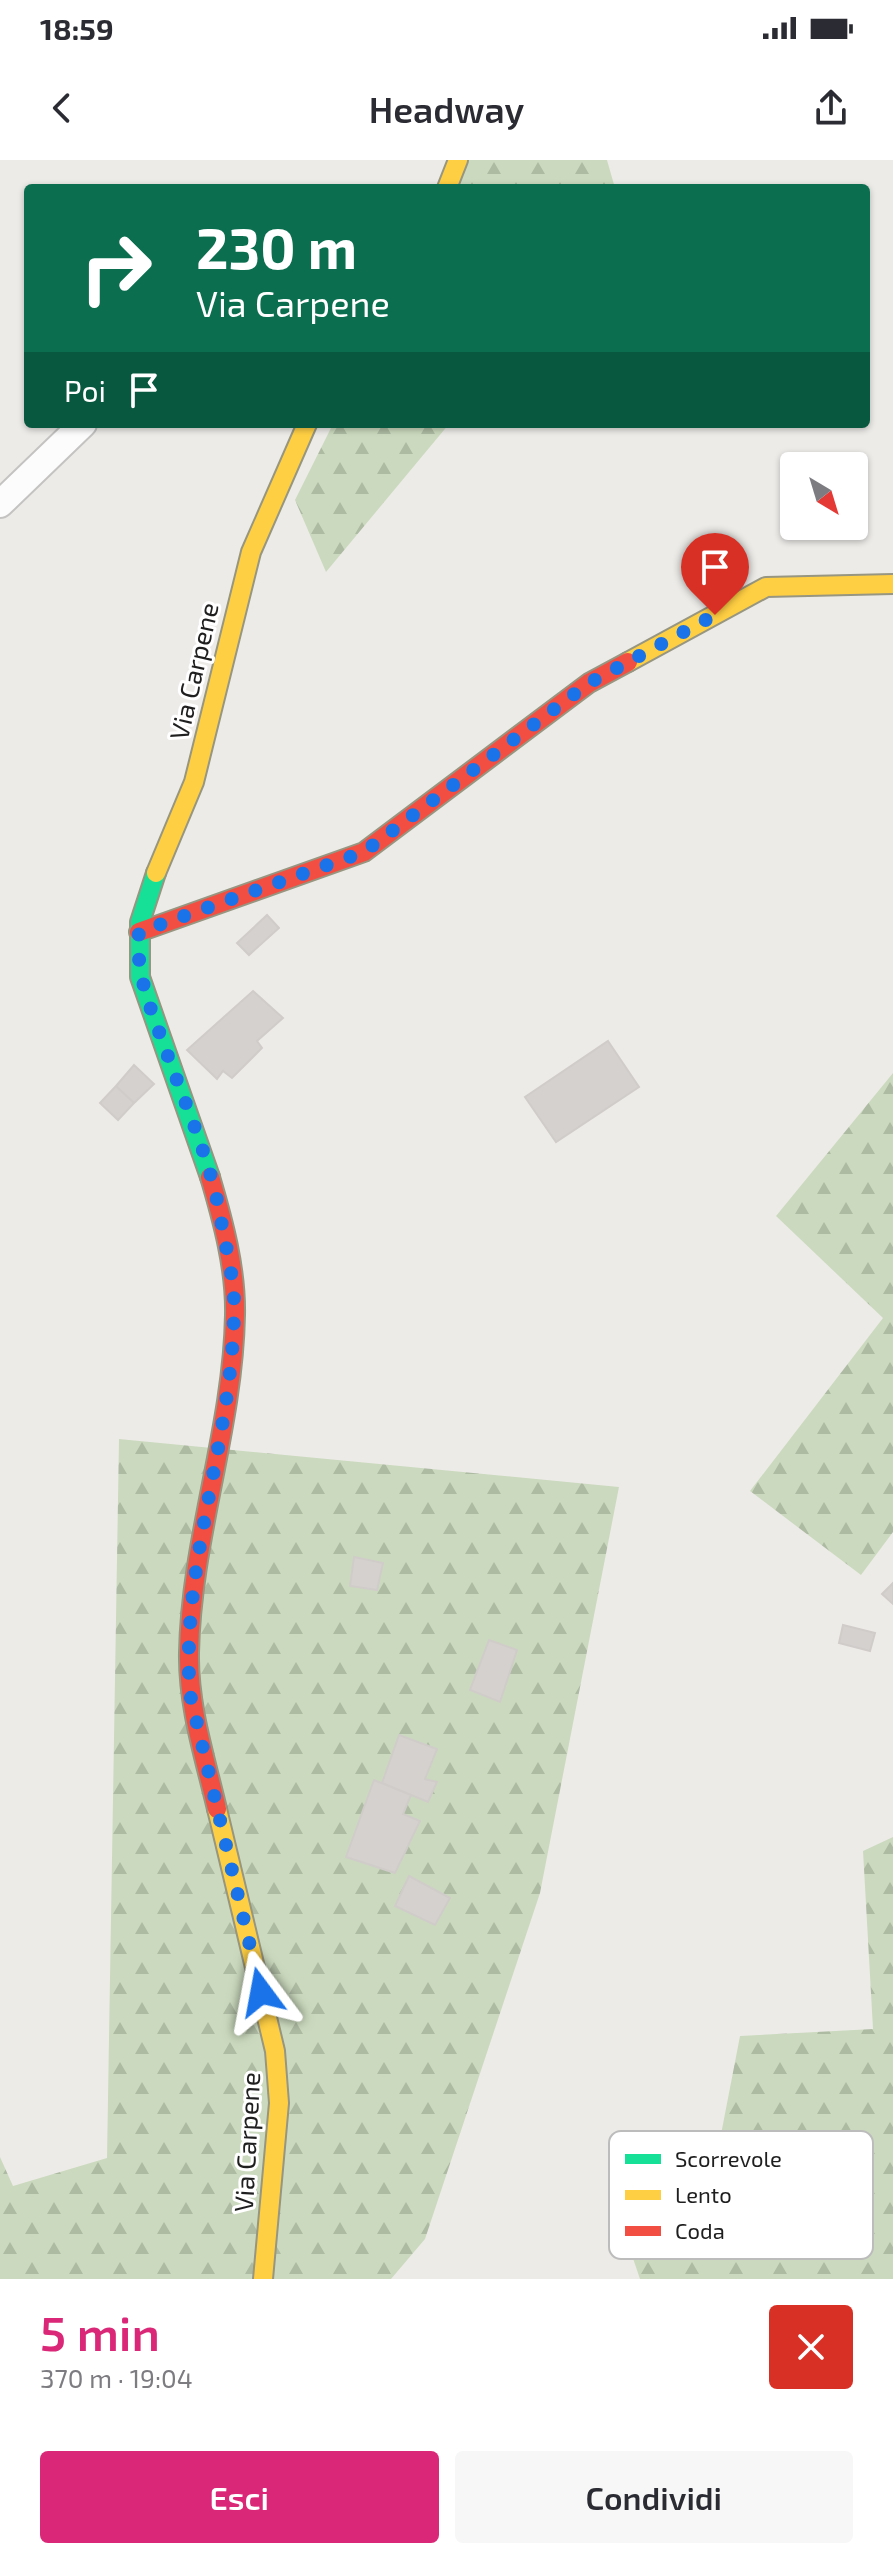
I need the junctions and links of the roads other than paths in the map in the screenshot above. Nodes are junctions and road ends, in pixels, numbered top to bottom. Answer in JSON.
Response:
{"nodes":[{"id":1,"x":458,"y":160,"type":"edge"},
{"id":2,"x":449,"y":184,"type":"edge"},
{"id":3,"x":79,"y":428,"type":"edge"},
{"id":4,"x":305,"y":428,"type":"edge"},
{"id":5,"x":0,"y":504,"type":"edge"},
{"id":6,"x":893,"y":584,"type":"edge"},
{"id":7,"x":139,"y":932,"type":"junction"},
{"id":8,"x":263,"y":2279,"type":"edge"}],
"edges":[{"from":1,"to":2,"type":"street"},
{"from":3,"to":5,"type":"street"},
{"from":4,"to":7,"type":"street","name":"Via Carpene"},
{"from":6,"to":7,"type":"street"},
{"from":7,"to":8,"type":"street","name":"Via Carpene"}]}
